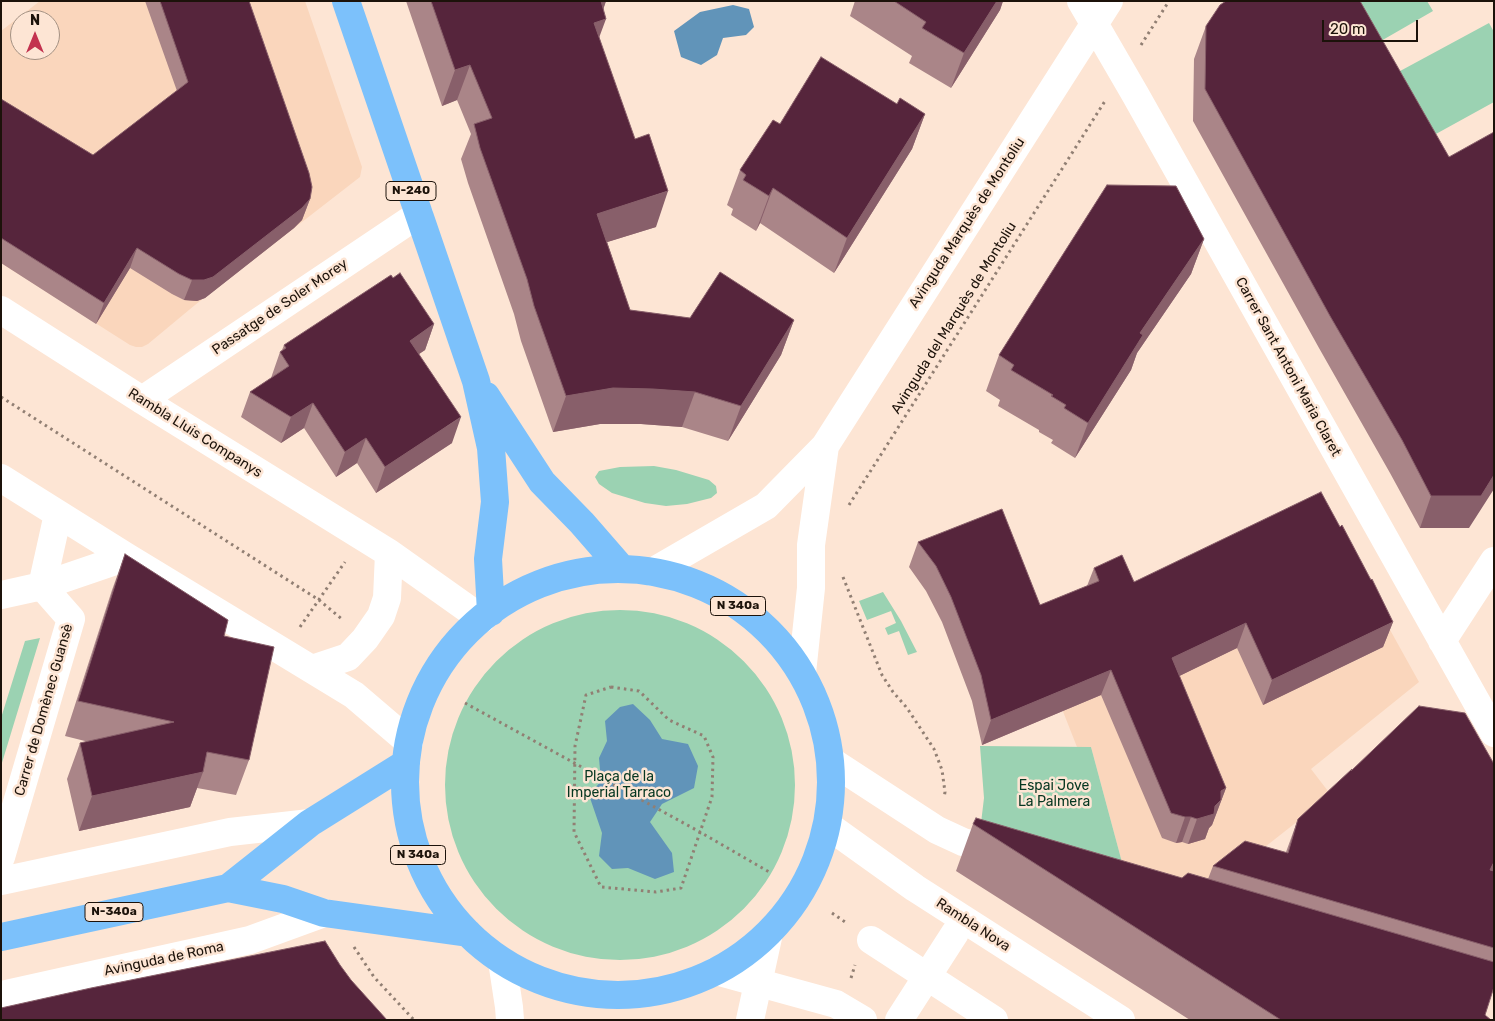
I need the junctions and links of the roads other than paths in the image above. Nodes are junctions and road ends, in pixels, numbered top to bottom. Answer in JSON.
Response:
{"nodes":[{"id":1,"x":346,"y":1,"type":"edge"},
{"id":2,"x":1082,"y":1,"type":"edge"},
{"id":3,"x":1110,"y":1,"type":"edge"},
{"id":4,"x":1095,"y":25,"type":"junction"},
{"id":5,"x":418,"y":214,"type":"junction"},
{"id":6,"x":1,"y":310,"type":"edge"},
{"id":7,"x":476,"y":381,"type":"junction"},
{"id":8,"x":142,"y":400,"type":"junction"},
{"id":9,"x":825,"y":446,"type":"junction"},
{"id":10,"x":1,"y":478,"type":"edge"},
{"id":11,"x":58,"y":514,"type":"junction"},
{"id":12,"x":390,"y":553,"type":"junction"},
{"id":13,"x":127,"y":557,"type":"junction"},
{"id":14,"x":1494,"y":562,"type":"edge"},
{"id":15,"x":622,"y":569,"type":"junction"},
{"id":16,"x":652,"y":572,"type":"junction"},
{"id":17,"x":42,"y":586,"type":"junction"},
{"id":18,"x":1,"y":595,"type":"edge"},
{"id":19,"x":486,"y":615,"type":"junction"},
{"id":20,"x":1442,"y":642,"type":"junction"},
{"id":21,"x":312,"y":669,"type":"junction"},
{"id":22,"x":802,"y":674,"type":"junction"},
{"id":23,"x":1494,"y":733,"type":"edge"},
{"id":24,"x":407,"y":753,"type":"junction"},
{"id":25,"x":831,"y":761,"type":"junction"},
{"id":26,"x":310,"y":823,"type":"junction"},
{"id":27,"x":828,"y":825,"type":"junction"},
{"id":28,"x":1,"y":857,"type":"edge"},
{"id":29,"x":1020,"y":859,"type":"edge"},
{"id":30,"x":1,"y":881,"type":"edge"},
{"id":31,"x":228,"y":888,"type":"junction"},
{"id":32,"x":324,"y":913,"type":"junction"},
{"id":33,"x":468,"y":933,"type":"junction"},
{"id":34,"x":768,"y":934,"type":"junction"},
{"id":35,"x":955,"y":934,"type":"dead end"},
{"id":36,"x":1,"y":937,"type":"edge"},
{"id":37,"x":860,"y":941,"type":"road end"},
{"id":38,"x":502,"y":961,"type":"junction"},
{"id":39,"x":716,"y":971,"type":"junction"},
{"id":40,"x":927,"y":977,"type":"junction"},
{"id":41,"x":758,"y":982,"type":"junction"},
{"id":42,"x":1,"y":995,"type":"edge"},
{"id":43,"x":510,"y":1020,"type":"edge"},
{"id":44,"x":750,"y":1020,"type":"edge"},
{"id":45,"x":863,"y":1020,"type":"edge"},
{"id":46,"x":899,"y":1020,"type":"edge"},
{"id":47,"x":994,"y":1020,"type":"edge"},
{"id":48,"x":1121,"y":1020,"type":"edge"}],
"edges":[{"from":1,"to":5,"type":"main road","number":"N-240"},
{"from":2,"to":4,"type":"street","name":"Carrer Sant Antoni Maria Claret"},
{"from":3,"to":4,"type":"street","name":"Avinguda Marquès de Montoliu"},
{"from":4,"to":9,"type":"street","name":"Avinguda Marquès de Montoliu"},
{"from":4,"to":20,"type":"street","name":"Carrer Sant Antoni Maria Claret"},
{"from":5,"to":7,"type":"main road","number":"N-240"},
{"from":5,"to":8,"type":"street","name":"Passatge de Soler Morey"},
{"from":6,"to":8,"type":"street","name":"Rambla Lluis Companys"},
{"from":7,"to":15,"type":"main road","number":"N-240"},
{"from":7,"to":19,"type":"main road","number":"N-240"},
{"from":8,"to":12,"type":"street","name":"Rambla Lluis Companys"},
{"from":9,"to":16,"type":"street","name":"Avinguda Marquès de Montoliu"},
{"from":9,"to":22,"type":"street","name":"Avinguda Marquès de Montoliu"},
{"from":10,"to":11,"type":"street"},
{"from":11,"to":13,"type":"street"},
{"from":11,"to":17,"type":"street"},
{"from":12,"to":19,"type":"street","name":"Rambla Lluis Companys"},
{"from":12,"to":21,"type":"street"},
{"from":13,"to":17,"type":"street"},
{"from":13,"to":21,"type":"street"},
{"from":14,"to":20,"type":"street"},
{"from":15,"to":16,"type":"main road","number":"N 340a"},
{"from":15,"to":19,"type":"main road","number":"N 340a"},
{"from":16,"to":22,"type":"main road","number":"N 340a"},
{"from":17,"to":18,"type":"street"},
{"from":17,"to":28,"type":"street","name":"Carrer de Domènec Guansè"},
{"from":19,"to":24,"type":"main road","number":"N 340a"},
{"from":20,"to":23,"type":"street","name":"Carrer Sant Antoni Maria Claret"},
{"from":21,"to":24,"type":"street"},
{"from":22,"to":25,"type":"main road","number":"N 340a"},
{"from":24,"to":26,"type":"main road","name":"Avinguda de Roma","number":"N-340a"},
{"from":24,"to":33,"type":"main road","number":"N 340a"},
{"from":25,"to":27,"type":"main road","number":"N 340a"},
{"from":25,"to":29,"type":"street"},
{"from":26,"to":30,"type":"street","name":"Avinguda de Roma"},
{"from":26,"to":31,"type":"main road","name":"Avinguda de Roma","number":"N-340a"},
{"from":27,"to":34,"type":"main road","number":"N 340a"},
{"from":27,"to":48,"type":"street","name":"Rambla Nova"},
{"from":31,"to":32,"type":"main road","name":"Avinguda de Roma","number":"N-340a"},
{"from":31,"to":36,"type":"main road","name":"Avinguda de Roma","number":"N-340a"},
{"from":32,"to":33,"type":"main road","name":"Avinguda de Roma","number":"N-340a"},
{"from":32,"to":42,"type":"street","name":"Avinguda de Roma"},
{"from":33,"to":38,"type":"main road","number":"N 340a"},
{"from":34,"to":39,"type":"main road","number":"N 340a"},
{"from":34,"to":41,"type":"street"},
{"from":35,"to":40,"type":"street","name":"Rambla Nova"},
{"from":37,"to":40,"type":"street"},
{"from":38,"to":39,"type":"main road","number":"N 340a"},
{"from":38,"to":43,"type":"street"},
{"from":39,"to":41,"type":"street"},
{"from":40,"to":46,"type":"street","name":"Rambla Nova"},
{"from":40,"to":47,"type":"street"},
{"from":41,"to":44,"type":"street"},
{"from":41,"to":45,"type":"street"}]}
